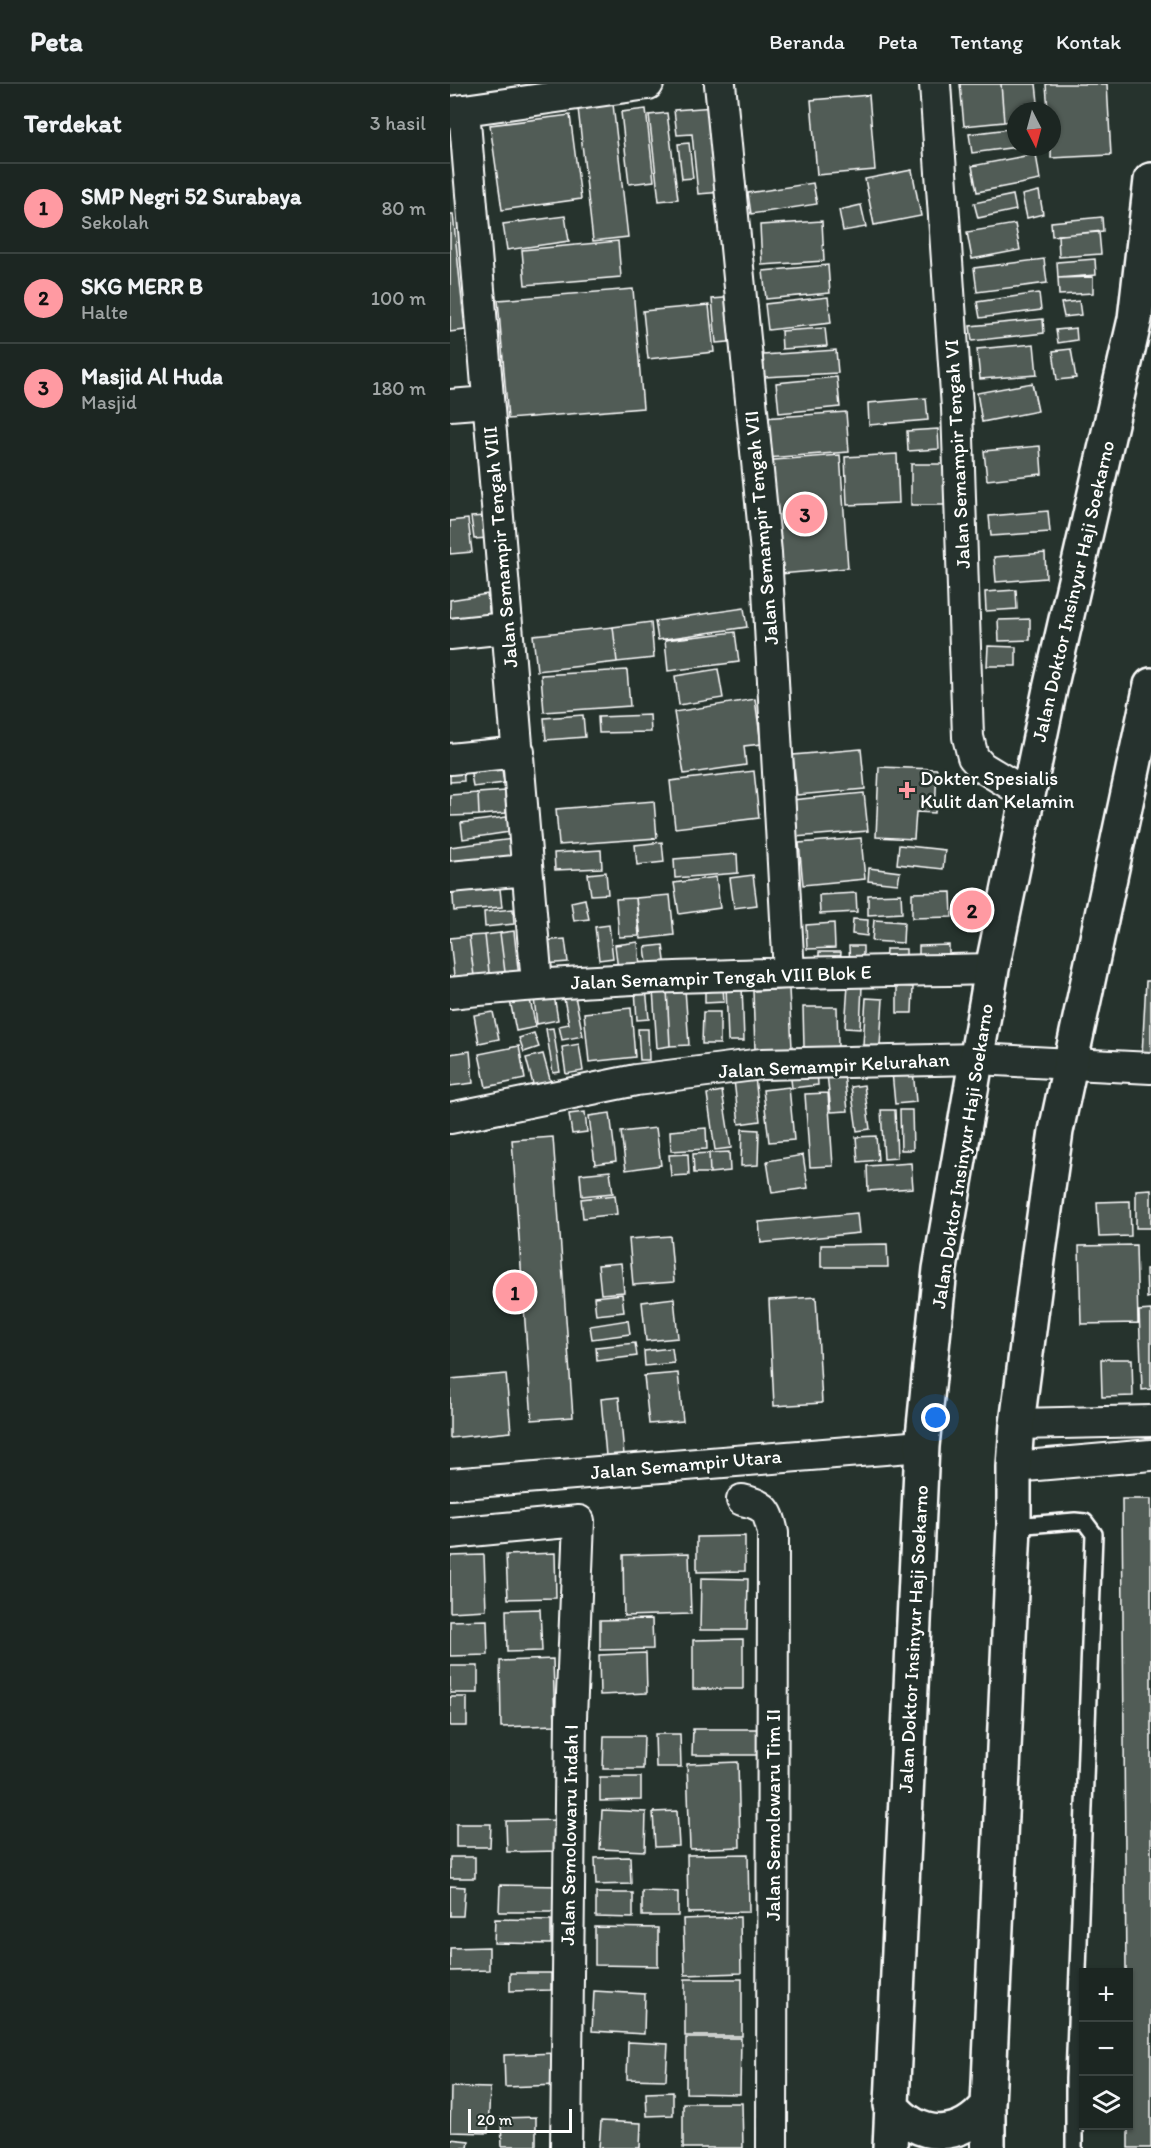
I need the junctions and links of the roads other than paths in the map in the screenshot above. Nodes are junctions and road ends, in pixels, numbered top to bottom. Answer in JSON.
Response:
{"nodes":[{"id":1,"x":720,"y":84,"type":"edge"},
{"id":2,"x":934,"y":84,"type":"edge"},
{"id":3,"x":636,"y":85,"type":"edge"},
{"id":4,"x":457,"y":111,"type":"edge"},
{"id":5,"x":1151,"y":180,"type":"edge"},
{"id":6,"x":488,"y":402,"type":"junction"},
{"id":7,"x":450,"y":405,"type":"edge"},
{"id":8,"x":506,"y":628,"type":"junction"},
{"id":9,"x":450,"y":634,"type":"edge"},
{"id":10,"x":1151,"y":685,"type":"edge"},
{"id":11,"x":519,"y":752,"type":"junction"},
{"id":12,"x":450,"y":759,"type":"edge"},
{"id":13,"x":1028,"y":795,"type":"junction"},
{"id":14,"x":527,"y":870,"type":"junction"},
{"id":15,"x":450,"y":877,"type":"edge"},
{"id":16,"x":992,"y":969,"type":"junction"},
{"id":17,"x":789,"y":973,"type":"junction"},
{"id":18,"x":537,"y":984,"type":"junction"},
{"id":19,"x":450,"y":993,"type":"edge"},
{"id":20,"x":978,"y":1059,"type":"junction"},
{"id":21,"x":1070,"y":1064,"type":"junction"},
{"id":22,"x":1151,"y":1068,"type":"edge"},
{"id":23,"x":450,"y":1118,"type":"edge"},
{"id":24,"x":1151,"y":1421,"type":"edge"},
{"id":25,"x":1017,"y":1424,"type":"junction"},
{"id":26,"x":922,"y":1446,"type":"junction"},
{"id":27,"x":1151,"y":1455,"type":"edge"},
{"id":28,"x":1014,"y":1467,"type":"junction"},
{"id":29,"x":450,"y":1484,"type":"edge"},
{"id":30,"x":742,"y":1500,"type":"dead end"},
{"id":31,"x":1014,"y":1526,"type":"junction"},
{"id":32,"x":450,"y":1533,"type":"edge"},
{"id":33,"x":988,"y":2104,"type":"junction"},
{"id":34,"x":891,"y":2105,"type":"junction"},
{"id":35,"x":566,"y":2148,"type":"edge"},
{"id":36,"x":772,"y":2148,"type":"edge"},
{"id":37,"x":890,"y":2148,"type":"edge"},
{"id":38,"x":988,"y":2148,"type":"edge"},
{"id":39,"x":1074,"y":2148,"type":"edge"}],
"edges":[{"from":1,"to":17,"type":"street","name":"Jalan Semampir Tengah VII"},
{"from":2,"to":13,"type":"street","name":"Jalan Semampir Tengah VI"},
{"from":3,"to":4,"type":"street"},
{"from":4,"to":6,"type":"street","name":"Jalan Semampir Tengah VIII"},
{"from":5,"to":13,"type":"main road","name":"Jalan Doktor Insinyur Haji Soekarno"},
{"from":6,"to":7,"type":"street"},
{"from":6,"to":8,"type":"street","name":"Jalan Semampir Tengah VIII"},
{"from":8,"to":9,"type":"street"},
{"from":8,"to":11,"type":"street","name":"Jalan Semampir Tengah VIII"},
{"from":10,"to":21,"type":"main road"},
{"from":11,"to":12,"type":"street"},
{"from":11,"to":14,"type":"street","name":"Jalan Semampir Tengah VIII"},
{"from":13,"to":16,"type":"main road","name":"Jalan Doktor Insinyur Haji Soekarno"},
{"from":14,"to":15,"type":"street"},
{"from":14,"to":18,"type":"street","name":"Jalan Semampir Tengah VIII"},
{"from":16,"to":17,"type":"street","name":"Jalan Semampir Tengah VIII Blok E"},
{"from":16,"to":20,"type":"main road","name":"Jalan Doktor Insinyur Haji Soekarno"},
{"from":17,"to":18,"type":"street","name":"Jalan Semampir Tengah VIII Blok E"},
{"from":18,"to":19,"type":"street","name":"Jalan Semampir Tengah VIII Blok E"},
{"from":20,"to":21,"type":"street","name":"Jalan Semampir Kelurahan"},
{"from":20,"to":23,"type":"street","name":"Jalan Semampir Kelurahan"},
{"from":20,"to":26,"type":"main road","name":"Jalan Doktor Insinyur Haji Soekarno"},
{"from":21,"to":22,"type":"street","name":"Jalan Semampir Kelurahan"},
{"from":21,"to":25,"type":"main road"},
{"from":24,"to":25,"type":"street"},
{"from":25,"to":28,"type":"main road"},
{"from":26,"to":29,"type":"street","name":"Jalan Semampir Utara"},
{"from":26,"to":34,"type":"main road","name":"Jalan Doktor Insinyur Haji Soekarno"},
{"from":27,"to":28,"type":"street"},
{"from":28,"to":31,"type":"main road"},
{"from":30,"to":36,"type":"street","name":"Jalan Semolowaru Tim II"},
{"from":31,"to":33,"type":"main road"},
{"from":31,"to":39,"type":"lane"},
{"from":32,"to":35,"type":"street","name":"Jalan Semolowaru Indah I"},
{"from":33,"to":34,"type":"main road"},
{"from":33,"to":38,"type":"main road"},
{"from":34,"to":37,"type":"main road","name":"Jalan Doktor Insinyur Haji Soekarno"}]}
